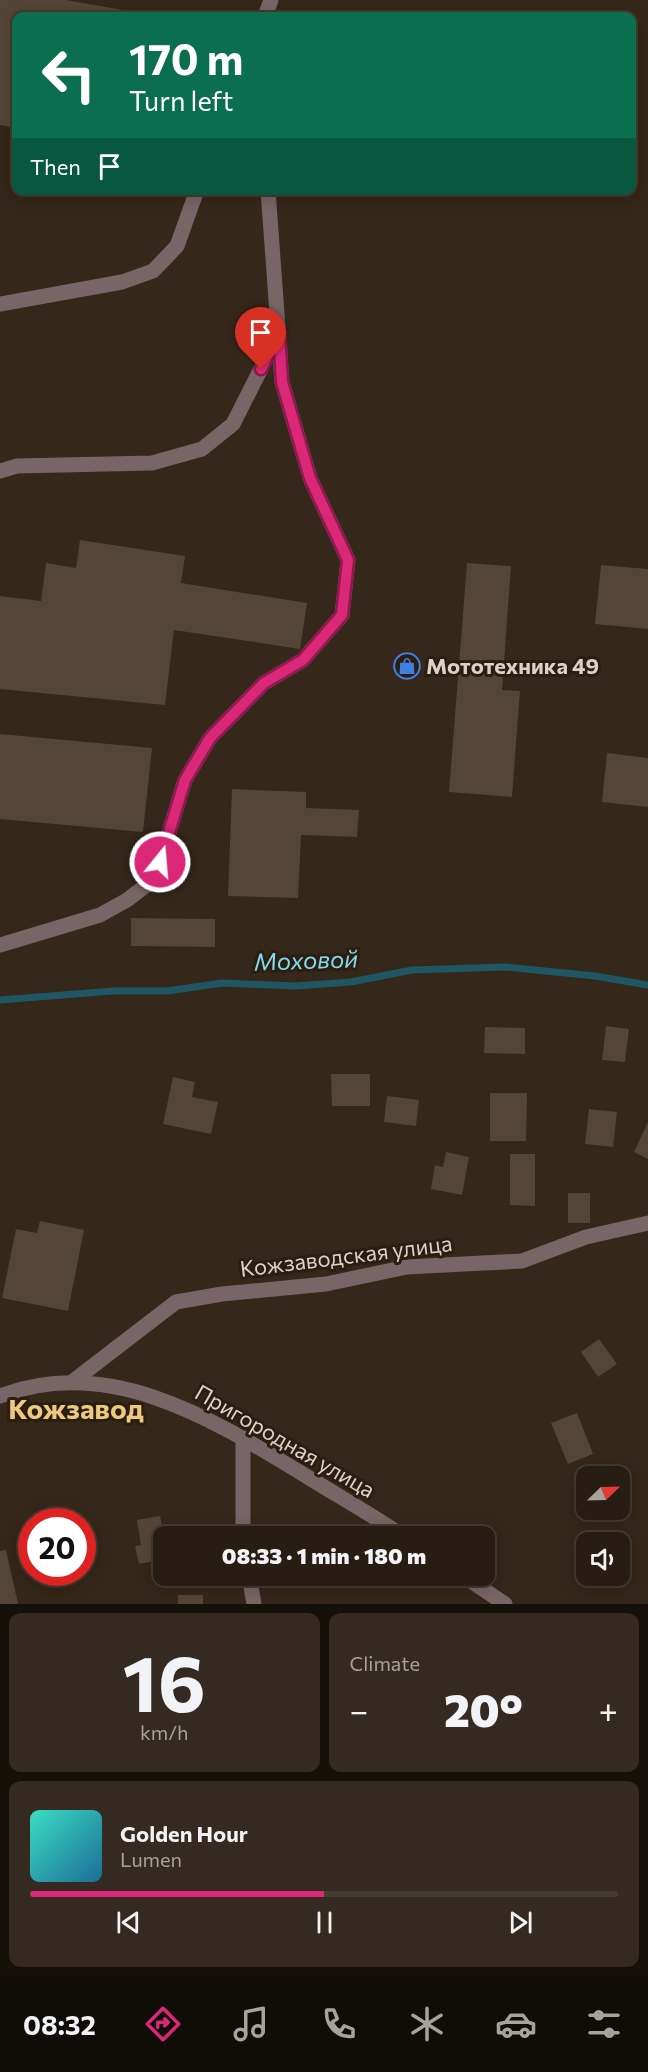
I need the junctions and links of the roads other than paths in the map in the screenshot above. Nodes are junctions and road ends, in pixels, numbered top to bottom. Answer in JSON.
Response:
{"nodes":[{"id":1,"x":195,"y":195,"type":"edge"},
{"id":2,"x":268,"y":195,"type":"edge"},
{"id":3,"x":0,"y":304,"type":"edge"},
{"id":4,"x":279,"y":333,"type":"junction"},
{"id":5,"x":0,"y":471,"type":"edge"},
{"id":6,"x":0,"y":945,"type":"edge"},
{"id":7,"x":648,"y":1223,"type":"edge"},
{"id":8,"x":72,"y":1382,"type":"junction"},
{"id":9,"x":0,"y":1396,"type":"edge"},
{"id":10,"x":243,"y":1438,"type":"junction"},
{"id":11,"x":243,"y":1526,"type":"edge"},
{"id":12,"x":387,"y":1526,"type":"edge"},
{"id":13,"x":251,"y":1586,"type":"edge"},
{"id":14,"x":478,"y":1586,"type":"edge"},
{"id":15,"x":254,"y":1604,"type":"edge"},
{"id":16,"x":505,"y":1604,"type":"edge"}],
"edges":[{"from":1,"to":3,"type":"street"},
{"from":2,"to":4,"type":"street"},
{"from":4,"to":5,"type":"street"},
{"from":4,"to":6,"type":"street"},
{"from":7,"to":8,"type":"street","name":"Кожзаводская улица"},
{"from":8,"to":9,"type":"street","name":"Пригородная улица"},
{"from":8,"to":10,"type":"street","name":"Пригородная улица"},
{"from":10,"to":11,"type":"street"},
{"from":10,"to":12,"type":"street","name":"Пригородная улица"},
{"from":13,"to":15,"type":"street"},
{"from":14,"to":16,"type":"street"}]}
